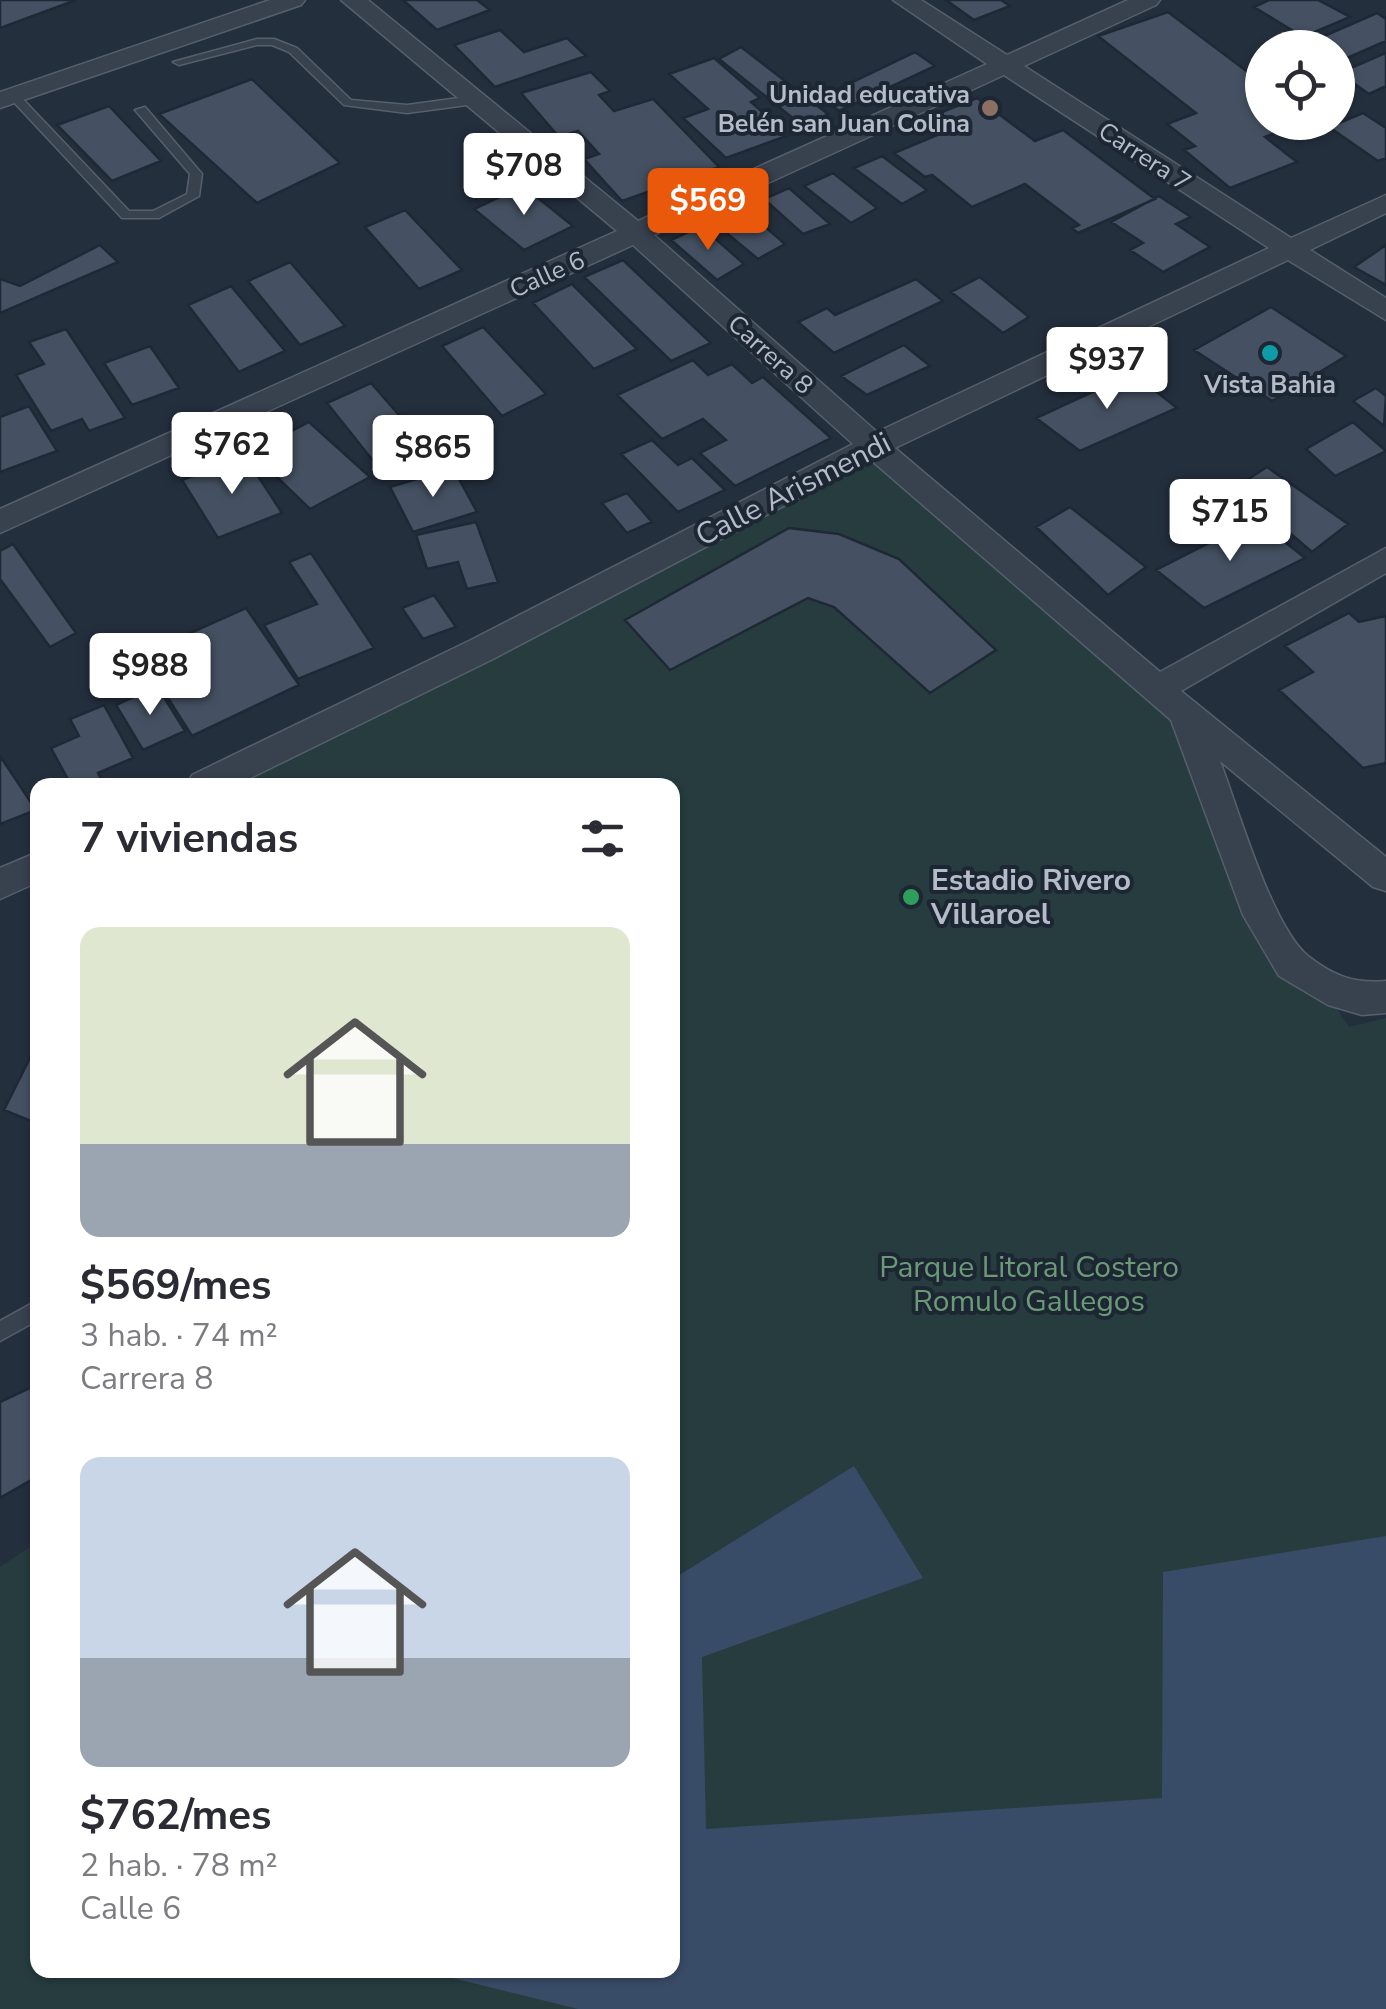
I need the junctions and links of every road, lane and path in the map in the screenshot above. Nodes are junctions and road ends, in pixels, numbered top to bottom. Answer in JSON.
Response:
{"nodes":[{"id":1,"x":236,"y":0,"type":"edge"},
{"id":2,"x":293,"y":0,"type":"edge"},
{"id":3,"x":353,"y":0,"type":"edge"},
{"id":4,"x":904,"y":0,"type":"edge"},
{"id":5,"x":1148,"y":0,"type":"edge"},
{"id":6,"x":180,"y":62,"type":"dead end"},
{"id":7,"x":1006,"y":65,"type":"junction"},
{"id":8,"x":5,"y":92,"type":"edge"},
{"id":9,"x":474,"y":100,"type":"junction"},
{"id":10,"x":142,"y":110,"type":"dead end"},
{"id":11,"x":1386,"y":202,"type":"edge"},
{"id":12,"x":636,"y":234,"type":"junction"},
{"id":13,"x":1291,"y":250,"type":"junction"},
{"id":14,"x":1386,"y":312,"type":"edge"},
{"id":15,"x":874,"y":446,"type":"junction"},
{"id":16,"x":0,"y":522,"type":"edge"},
{"id":17,"x":1386,"y":559,"type":"edge"},
{"id":18,"x":1159,"y":688,"type":"junction"},
{"id":19,"x":1185,"y":713,"type":"junction"},
{"id":20,"x":218,"y":778,"type":"edge"},
{"id":21,"x":30,"y":870,"type":"edge"},
{"id":22,"x":1386,"y":877,"type":"edge"},
{"id":23,"x":0,"y":884,"type":"edge"},
{"id":24,"x":1386,"y":997,"type":"edge"},
{"id":25,"x":30,"y":1315,"type":"edge"},
{"id":26,"x":0,"y":1332,"type":"edge"}],
"edges":[{"from":1,"to":8,"type":"street"},
{"from":2,"to":8,"type":"street"},
{"from":3,"to":9,"type":"street","name":"Carrera 8"},
{"from":4,"to":7,"type":"street","name":"Carrera 7"},
{"from":5,"to":7,"type":"street","name":"Calle 6"},
{"from":6,"to":9,"type":"lane"},
{"from":7,"to":12,"type":"street","name":"Calle 6"},
{"from":7,"to":13,"type":"street","name":"Carrera 7"},
{"from":8,"to":10,"type":"lane"},
{"from":9,"to":12,"type":"street","name":"Carrera 8"},
{"from":11,"to":13,"type":"street","name":"Calle Arismendi"},
{"from":12,"to":15,"type":"street","name":"Carrera 8"},
{"from":12,"to":16,"type":"street","name":"Calle 6"},
{"from":13,"to":14,"type":"street","name":"Carrera 7"},
{"from":13,"to":15,"type":"street","name":"Calle Arismendi"},
{"from":15,"to":18,"type":"street","name":"Carrera 8"},
{"from":15,"to":20,"type":"street","name":"Calle Arismendi"},
{"from":17,"to":18,"type":"street"},
{"from":18,"to":19,"type":"street","name":"Carrera 8"},
{"from":19,"to":22,"type":"street","name":"Carrera 8"},
{"from":19,"to":24,"type":"street","name":"Carrera 8"},
{"from":21,"to":23,"type":"street"},
{"from":25,"to":26,"type":"lane"}]}
